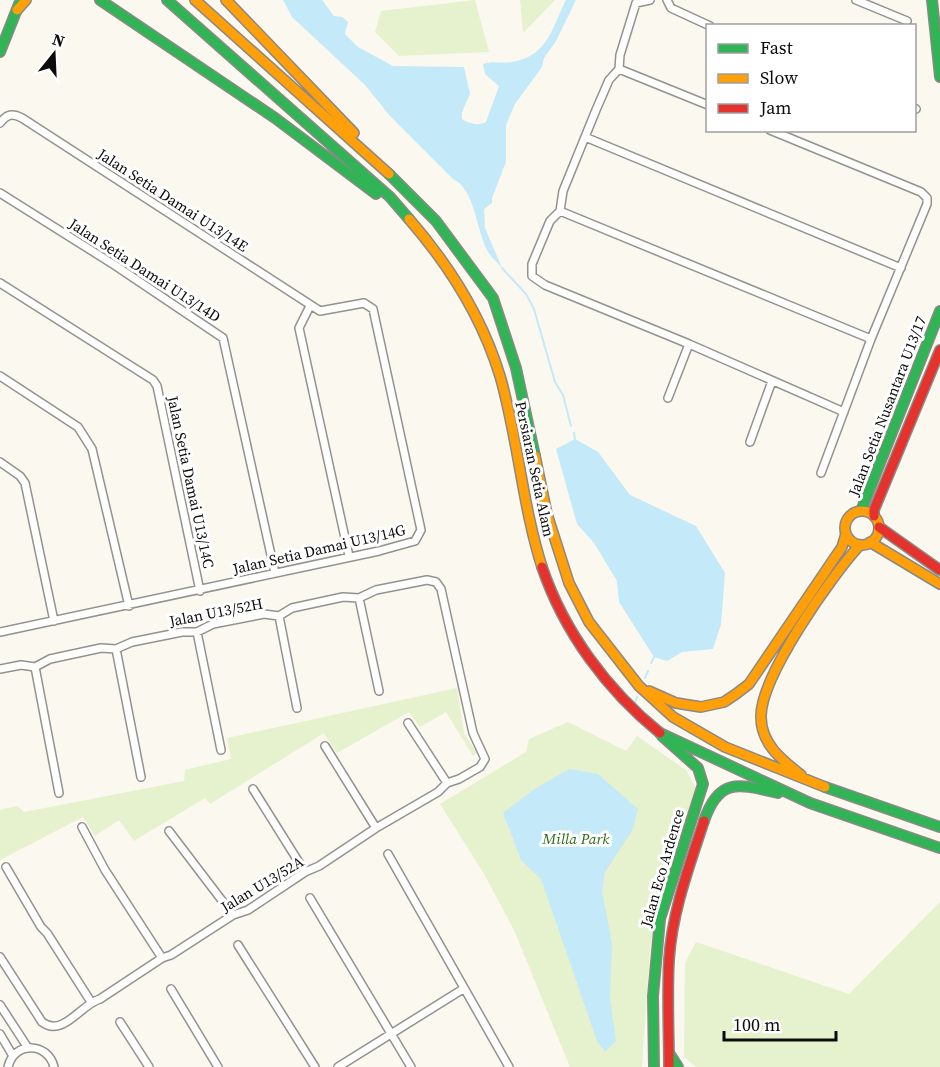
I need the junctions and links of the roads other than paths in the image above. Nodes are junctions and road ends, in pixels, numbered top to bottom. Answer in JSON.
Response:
{"nodes":[{"id":1,"x":20,"y":0,"type":"edge"},
{"id":2,"x":26,"y":0,"type":"edge"},
{"id":3,"x":100,"y":0,"type":"edge"},
{"id":4,"x":167,"y":0,"type":"edge"},
{"id":5,"x":195,"y":0,"type":"edge"},
{"id":6,"x":226,"y":0,"type":"edge"},
{"id":7,"x":650,"y":0,"type":"edge"},
{"id":8,"x":667,"y":0,"type":"edge"},
{"id":9,"x":856,"y":0,"type":"edge"},
{"id":10,"x":932,"y":0,"type":"edge"},
{"id":11,"x":17,"y":10,"type":"junction"},
{"id":12,"x":907,"y":21,"type":"dead end"},
{"id":13,"x":706,"y":24,"type":"edge"},
{"id":14,"x":0,"y":52,"type":"edge"},
{"id":15,"x":619,"y":69,"type":"junction"},
{"id":16,"x":940,"y":77,"type":"edge"},
{"id":17,"x":706,"y":104,"type":"edge"},
{"id":18,"x":0,"y":123,"type":"edge"},
{"id":19,"x":775,"y":132,"type":"edge"},
{"id":20,"x":585,"y":137,"type":"junction"},
{"id":21,"x":369,"y":154,"type":"junction"},
{"id":22,"x":0,"y":193,"type":"edge"},
{"id":23,"x":560,"y":211,"type":"junction"},
{"id":24,"x":422,"y":234,"type":"junction"},
{"id":25,"x":901,"y":268,"type":"junction"},
{"id":26,"x":0,"y":283,"type":"edge"},
{"id":27,"x":310,"y":306,"type":"junction"},
{"id":28,"x":940,"y":311,"type":"edge"},
{"id":29,"x":871,"y":339,"type":"junction"},
{"id":30,"x":689,"y":344,"type":"junction"},
{"id":31,"x":940,"y":350,"type":"edge"},
{"id":32,"x":0,"y":376,"type":"edge"},
{"id":33,"x":772,"y":381,"type":"junction"},
{"id":34,"x":668,"y":398,"type":"dead end"},
{"id":35,"x":844,"y":412,"type":"junction"},
{"id":36,"x":750,"y":442,"type":"dead end"},
{"id":37,"x":0,"y":462,"type":"edge"},
{"id":38,"x":821,"y":473,"type":"dead end"},
{"id":39,"x":861,"y":511,"type":"junction"},
{"id":40,"x":874,"y":516,"type":"junction"},
{"id":41,"x":879,"y":527,"type":"junction"},
{"id":42,"x":846,"y":534,"type":"junction"},
{"id":43,"x":870,"y":542,"type":"junction"},
{"id":44,"x":860,"y":544,"type":"junction"},
{"id":45,"x":349,"y":556,"type":"junction"},
{"id":46,"x":940,"y":570,"type":"edge"},
{"id":47,"x":275,"y":573,"type":"junction"},
{"id":48,"x":940,"y":584,"type":"edge"},
{"id":49,"x":200,"y":591,"type":"junction"},
{"id":50,"x":360,"y":598,"type":"junction"},
{"id":51,"x":129,"y":606,"type":"junction"},
{"id":52,"x":279,"y":616,"type":"junction"},
{"id":53,"x":54,"y":621,"type":"junction"},
{"id":54,"x":0,"y":632,"type":"edge"},
{"id":55,"x":197,"y":632,"type":"junction"},
{"id":56,"x":116,"y":649,"type":"junction"},
{"id":57,"x":35,"y":667,"type":"junction"},
{"id":58,"x":0,"y":669,"type":"edge"},
{"id":59,"x":460,"y":677,"type":"joint"},
{"id":60,"x":639,"y":686,"type":"junction"},
{"id":61,"x":379,"y":691,"type":"dead end"},
{"id":62,"x":297,"y":708,"type":"dead end"},
{"id":63,"x":408,"y":723,"type":"dead end"},
{"id":64,"x":659,"y":733,"type":"junction"},
{"id":65,"x":325,"y":746,"type":"dead end"},
{"id":66,"x":221,"y":750,"type":"dead end"},
{"id":67,"x":141,"y":777,"type":"dead end"},
{"id":68,"x":447,"y":783,"type":"junction"},
{"id":69,"x":817,"y":785,"type":"junction"},
{"id":70,"x":253,"y":789,"type":"dead end"},
{"id":71,"x":59,"y":794,"type":"dead end"},
{"id":72,"x":810,"y":803,"type":"junction"},
{"id":73,"x":82,"y":827,"type":"dead end"},
{"id":74,"x":940,"y":827,"type":"edge"},
{"id":75,"x":376,"y":828,"type":"junction"},
{"id":76,"x":169,"y":831,"type":"dead end"},
{"id":77,"x":940,"y":848,"type":"edge"},
{"id":78,"x":388,"y":854,"type":"dead end"},
{"id":79,"x":6,"y":867,"type":"dead end"},
{"id":80,"x":305,"y":872,"type":"junction"},
{"id":81,"x":310,"y":898,"type":"dead end"},
{"id":82,"x":233,"y":915,"type":"junction"},
{"id":83,"x":238,"y":945,"type":"dead end"},
{"id":84,"x":0,"y":957,"type":"edge"},
{"id":85,"x":162,"y":958,"type":"junction"},
{"id":86,"x":171,"y":989,"type":"dead end"},
{"id":87,"x":463,"y":989,"type":"junction"},
{"id":88,"x":91,"y":1002,"type":"junction"},
{"id":89,"x":0,"y":1005,"type":"edge"},
{"id":90,"x":120,"y":1022,"type":"dead end"},
{"id":91,"x":0,"y":1034,"type":"edge"},
{"id":92,"x":391,"y":1034,"type":"junction"},
{"id":93,"x":28,"y":1048,"type":"junction"},
{"id":94,"x":653,"y":1052,"type":"junction"},
{"id":95,"x":669,"y":1053,"type":"junction"},
{"id":96,"x":13,"y":1056,"type":"junction"},
{"id":97,"x":8,"y":1067,"type":"edge"},
{"id":98,"x":54,"y":1067,"type":"edge"},
{"id":99,"x":149,"y":1067,"type":"edge"},
{"id":100,"x":218,"y":1067,"type":"edge"},
{"id":101,"x":315,"y":1067,"type":"edge"},
{"id":102,"x":338,"y":1067,"type":"edge"},
{"id":103,"x":411,"y":1067,"type":"edge"},
{"id":104,"x":510,"y":1067,"type":"edge"},
{"id":105,"x":647,"y":1067,"type":"edge"},
{"id":106,"x":654,"y":1067,"type":"edge"},
{"id":107,"x":669,"y":1067,"type":"edge"},
{"id":108,"x":678,"y":1067,"type":"edge"}],
"edges":[{"from":1,"to":11,"type":"main road"},
{"from":2,"to":11,"type":"main road"},
{"from":3,"to":24,"type":"main road"},
{"from":4,"to":24,"type":"main road","name":"Persiaran Setia Alam"},
{"from":5,"to":21,"type":"main road","name":"Persiaran Setia Alam"},
{"from":6,"to":21,"type":"main road"},
{"from":7,"to":15,"type":"street"},
{"from":8,"to":13,"type":"street"},
{"from":9,"to":12,"type":"street"},
{"from":10,"to":16,"type":"main road"},
{"from":11,"to":14,"type":"main road"},
{"from":15,"to":17,"type":"street"},
{"from":15,"to":20,"type":"street"},
{"from":18,"to":27,"type":"street","name":"Jalan Setia Damai U13/14E"},
{"from":19,"to":25,"type":"street"},
{"from":20,"to":23,"type":"street"},
{"from":20,"to":25,"type":"street"},
{"from":21,"to":60,"type":"main road","name":"Persiaran Setia Alam"},
{"from":22,"to":47,"type":"street","name":"Jalan Setia Damai U13/14D"},
{"from":23,"to":29,"type":"street"},
{"from":23,"to":30,"type":"street"},
{"from":24,"to":64,"type":"main road","name":"Persiaran Setia Alam"},
{"from":25,"to":29,"type":"street"},
{"from":26,"to":49,"type":"street","name":"Jalan Setia Damai U13/14C"},
{"from":27,"to":45,"type":"street"},
{"from":27,"to":45,"type":"street","name":"Jalan Setia Damai U13/14G"},
{"from":28,"to":39,"type":"main road","name":"Jalan Setia Nusantara U13/17"},
{"from":29,"to":35,"type":"street"},
{"from":30,"to":33,"type":"street"},
{"from":30,"to":34,"type":"street"},
{"from":31,"to":40,"type":"main road","name":"Jalan Setia Nusantara U13/17"},
{"from":32,"to":51,"type":"street"},
{"from":33,"to":35,"type":"street"},
{"from":33,"to":36,"type":"street"},
{"from":35,"to":38,"type":"street"},
{"from":37,"to":53,"type":"street"},
{"from":39,"to":40,"type":"main road"},
{"from":39,"to":42,"type":"main road"},
{"from":40,"to":41,"type":"main road"},
{"from":41,"to":43,"type":"main road"},
{"from":41,"to":46,"type":"main road"},
{"from":42,"to":44,"type":"main road"},
{"from":42,"to":60,"type":"main road"},
{"from":43,"to":44,"type":"main road"},
{"from":43,"to":48,"type":"main road"},
{"from":44,"to":69,"type":"main road"},
{"from":45,"to":47,"type":"street","name":"Jalan Setia Damai U13/14G"},
{"from":47,"to":49,"type":"street","name":"Jalan Setia Damai U13/14G"},
{"from":49,"to":51,"type":"street","name":"Jalan Setia Damai U13/14G"},
{"from":50,"to":52,"type":"street","name":"Jalan U13/52H"},
{"from":50,"to":59,"type":"street","name":"Jalan U13/52H"},
{"from":50,"to":61,"type":"street"},
{"from":51,"to":53,"type":"street","name":"Jalan Setia Damai U13/14G"},
{"from":52,"to":55,"type":"street","name":"Jalan U13/52H"},
{"from":52,"to":62,"type":"street"},
{"from":53,"to":54,"type":"street","name":"Jalan Setia Damai U13/14G"},
{"from":55,"to":56,"type":"street","name":"Jalan U13/52H"},
{"from":55,"to":66,"type":"street"},
{"from":56,"to":57,"type":"street","name":"Jalan U13/52H"},
{"from":56,"to":67,"type":"street"},
{"from":57,"to":58,"type":"street","name":"Jalan U13/52H"},
{"from":57,"to":71,"type":"street"},
{"from":59,"to":68,"type":"street","name":"Jalan U13/52A"},
{"from":60,"to":69,"type":"main road","name":"Persiaran Setia Alam"},
{"from":63,"to":68,"type":"street"},
{"from":64,"to":72,"type":"main road","name":"Persiaran Setia Alam"},
{"from":64,"to":94,"type":"main road","name":"Jalan Eco Ardence"},
{"from":65,"to":75,"type":"street"},
{"from":68,"to":75,"type":"street","name":"Jalan U13/52A"},
{"from":69,"to":74,"type":"main road","name":"Persiaran Setia Alam"},
{"from":70,"to":80,"type":"street"},
{"from":72,"to":77,"type":"main road","name":"Persiaran Setia Alam"},
{"from":72,"to":95,"type":"main road","name":"Jalan Eco Ardence"},
{"from":73,"to":85,"type":"street"},
{"from":75,"to":80,"type":"street","name":"Jalan U13/52A"},
{"from":76,"to":82,"type":"street"},
{"from":78,"to":87,"type":"street"},
{"from":79,"to":88,"type":"street"},
{"from":80,"to":82,"type":"street","name":"Jalan U13/52A"},
{"from":81,"to":92,"type":"street"},
{"from":82,"to":85,"type":"street","name":"Jalan U13/52A"},
{"from":83,"to":101,"type":"street"},
{"from":84,"to":88,"type":"street","name":"Jalan U13/52A"},
{"from":85,"to":88,"type":"street","name":"Jalan U13/52A"},
{"from":86,"to":100,"type":"street"},
{"from":87,"to":92,"type":"street"},
{"from":87,"to":104,"type":"street"},
{"from":89,"to":93,"type":"street"},
{"from":90,"to":99,"type":"street"},
{"from":91,"to":96,"type":"street"},
{"from":92,"to":102,"type":"street"},
{"from":92,"to":103,"type":"street"},
{"from":93,"to":96,"type":"street"},
{"from":93,"to":98,"type":"street"},
{"from":94,"to":105,"type":"main road"},
{"from":94,"to":106,"type":"main road","name":"Jalan Eco Ardence"},
{"from":95,"to":107,"type":"main road","name":"Jalan Eco Ardence"},
{"from":95,"to":108,"type":"main road"},
{"from":96,"to":97,"type":"street"}]}
